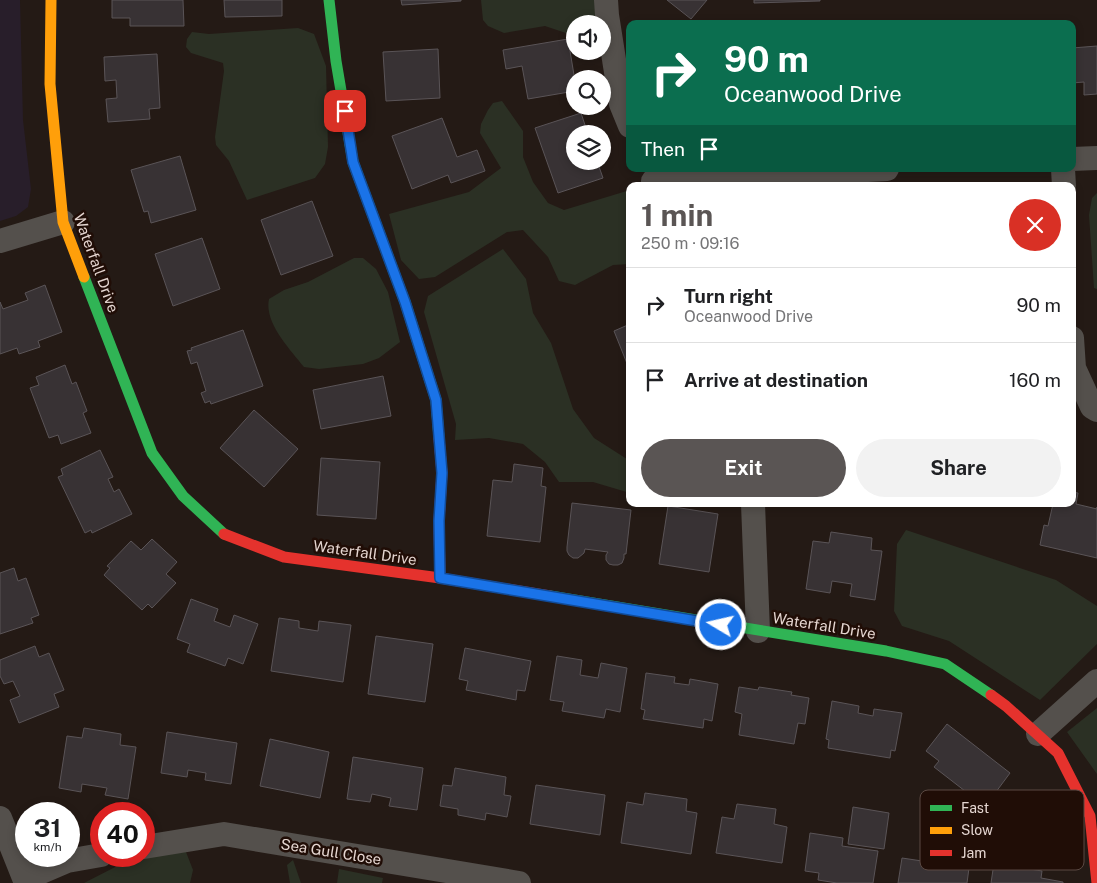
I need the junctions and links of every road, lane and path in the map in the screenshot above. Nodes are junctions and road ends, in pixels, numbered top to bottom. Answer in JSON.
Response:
{"nodes":[{"id":1,"x":51,"y":0,"type":"edge"},
{"id":2,"x":329,"y":0,"type":"edge"},
{"id":3,"x":606,"y":0,"type":"edge"},
{"id":4,"x":626,"y":116,"type":"edge"},
{"id":5,"x":1097,"y":158,"type":"edge"},
{"id":6,"x":1076,"y":159,"type":"edge"},
{"id":7,"x":816,"y":172,"type":"edge"},
{"id":8,"x":652,"y":179,"type":"edge"},
{"id":9,"x":63,"y":222,"type":"junction"},
{"id":10,"x":0,"y":242,"type":"edge"},
{"id":11,"x":1076,"y":372,"type":"edge"},
{"id":12,"x":1097,"y":410,"type":"edge"},
{"id":13,"x":753,"y":507,"type":"edge"},
{"id":14,"x":440,"y":578,"type":"junction"},
{"id":15,"x":758,"y":631,"type":"junction"},
{"id":16,"x":1097,"y":681,"type":"edge"},
{"id":17,"x":1038,"y":734,"type":"junction"},
{"id":18,"x":1077,"y":790,"type":"edge"},
{"id":19,"x":1084,"y":804,"type":"edge"},
{"id":20,"x":0,"y":818,"type":"edge"},
{"id":21,"x":155,"y":845,"type":"edge"},
{"id":22,"x":90,"y":857,"type":"edge"},
{"id":23,"x":25,"y":881,"type":"edge"},
{"id":24,"x":519,"y":883,"type":"edge"},
{"id":25,"x":1097,"y":883,"type":"edge"}],
"edges":[{"from":1,"to":9,"type":"street","name":"Waterfall Drive"},
{"from":2,"to":14,"type":"street"},
{"from":3,"to":4,"type":"street"},
{"from":5,"to":6,"type":"street"},
{"from":7,"to":8,"type":"street"},
{"from":9,"to":10,"type":"street"},
{"from":9,"to":14,"type":"street","name":"Waterfall Drive"},
{"from":11,"to":12,"type":"street"},
{"from":13,"to":15,"type":"street"},
{"from":14,"to":15,"type":"street","name":"Waterfall Drive"},
{"from":15,"to":17,"type":"street","name":"Waterfall Drive"},
{"from":16,"to":17,"type":"street"},
{"from":17,"to":18,"type":"street","name":"Waterfall Drive"},
{"from":19,"to":25,"type":"street","name":"Waterfall Drive"},
{"from":20,"to":23,"type":"street"},
{"from":21,"to":24,"type":"street","name":"Sea Gull Close"},
{"from":22,"to":23,"type":"street"}]}
